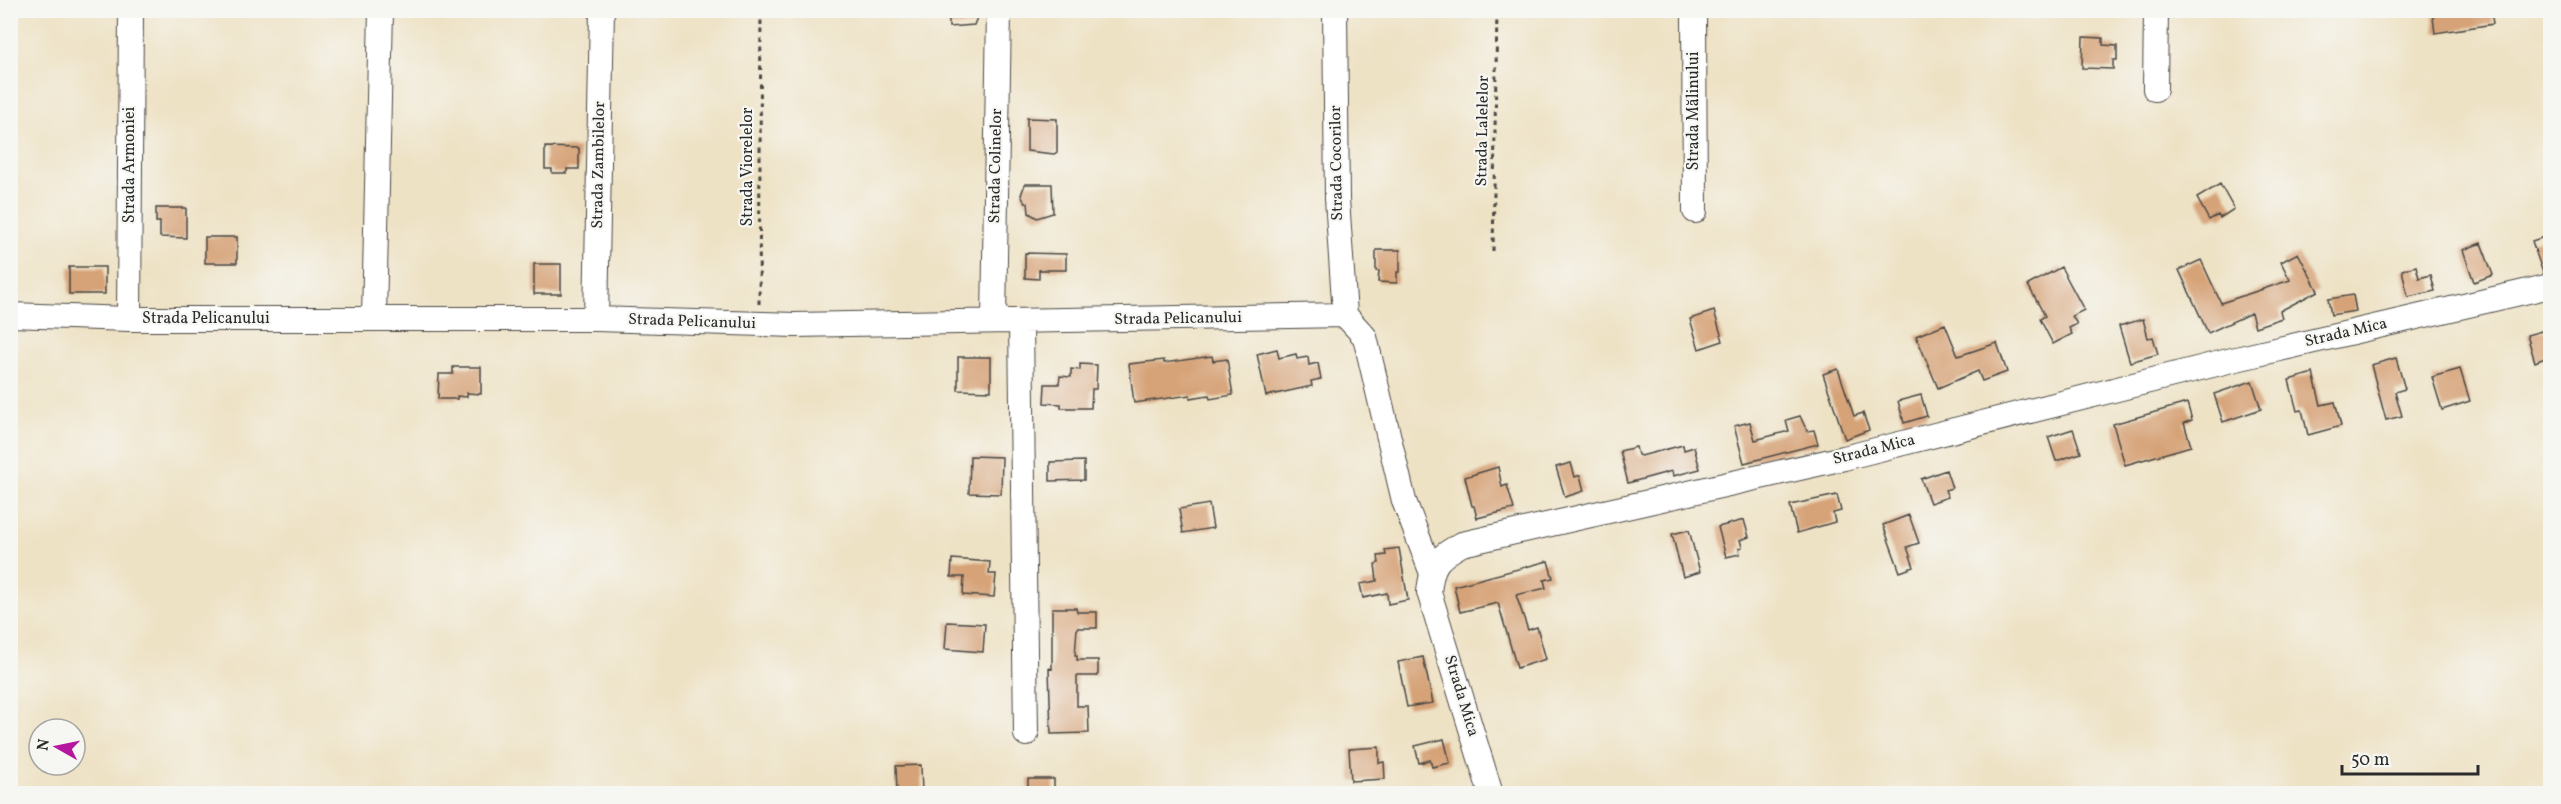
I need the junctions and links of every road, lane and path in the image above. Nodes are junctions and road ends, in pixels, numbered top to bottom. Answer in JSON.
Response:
{"nodes":[{"id":1,"x":131,"y":10,"type":"edge"},
{"id":2,"x":381,"y":10,"type":"edge"},
{"id":3,"x":602,"y":10,"type":"edge"},
{"id":4,"x":761,"y":10,"type":"edge"},
{"id":5,"x":999,"y":10,"type":"edge"},
{"id":6,"x":1335,"y":10,"type":"edge"},
{"id":7,"x":1497,"y":10,"type":"edge"},
{"id":8,"x":1694,"y":10,"type":"edge"},
{"id":9,"x":2156,"y":10,"type":"edge"},
{"id":10,"x":2155,"y":89,"type":"dead end"},
{"id":11,"x":1695,"y":211,"type":"dead end"},
{"id":12,"x":1493,"y":251,"type":"dead end"},
{"id":13,"x":2550,"y":286,"type":"edge"},
{"id":14,"x":10,"y":315,"type":"edge"},
{"id":15,"x":1345,"y":315,"type":"junction"},
{"id":16,"x":374,"y":318,"type":"junction"},
{"id":17,"x":129,"y":319,"type":"junction"},
{"id":18,"x":596,"y":319,"type":"junction"},
{"id":19,"x":994,"y":321,"type":"junction"},
{"id":20,"x":1021,"y":322,"type":"junction"},
{"id":21,"x":759,"y":324,"type":"junction"},
{"id":22,"x":1431,"y":571,"type":"junction"},
{"id":23,"x":1026,"y":734,"type":"dead end"},
{"id":24,"x":1491,"y":794,"type":"edge"}],
"edges":[{"from":1,"to":17,"type":"street","name":"Strada Armoniei"},
{"from":2,"to":16,"type":"street"},
{"from":3,"to":18,"type":"street","name":"Strada Zambilelor"},
{"from":4,"to":21,"type":"path","name":"Strada Viorelelor"},
{"from":5,"to":19,"type":"street","name":"Strada Colinelor"},
{"from":6,"to":15,"type":"street","name":"Strada Cocorilor"},
{"from":7,"to":12,"type":"path","name":"Strada Lalelelor"},
{"from":8,"to":11,"type":"street","name":"Strada Mălinului"},
{"from":9,"to":10,"type":"street"},
{"from":13,"to":22,"type":"street","name":"Strada Mica"},
{"from":14,"to":17,"type":"street","name":"Strada Pelicanului"},
{"from":15,"to":20,"type":"street","name":"Strada Pelicanului"},
{"from":15,"to":22,"type":"street"},
{"from":16,"to":17,"type":"street","name":"Strada Pelicanului"},
{"from":16,"to":18,"type":"street","name":"Strada Pelicanului"},
{"from":18,"to":21,"type":"street","name":"Strada Pelicanului"},
{"from":19,"to":20,"type":"street","name":"Strada Pelicanului"},
{"from":19,"to":21,"type":"street","name":"Strada Pelicanului"},
{"from":20,"to":23,"type":"street"},
{"from":22,"to":24,"type":"street","name":"Strada Mica"}]}
